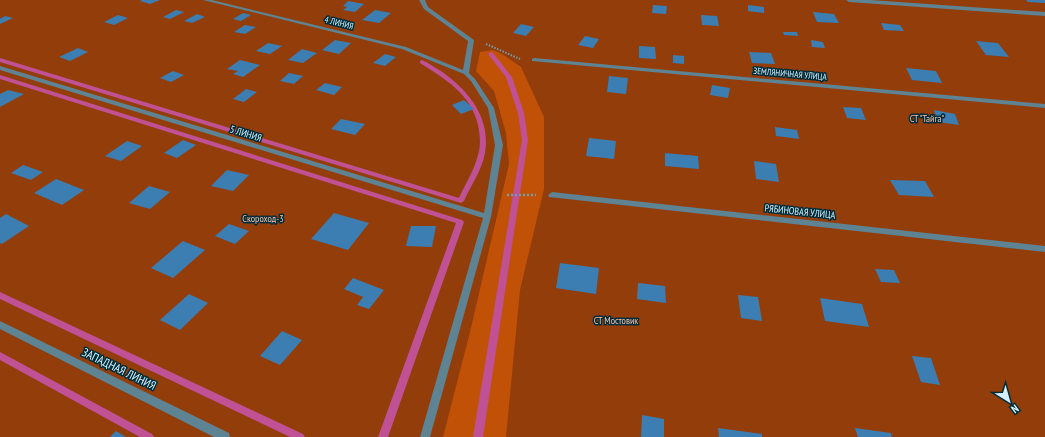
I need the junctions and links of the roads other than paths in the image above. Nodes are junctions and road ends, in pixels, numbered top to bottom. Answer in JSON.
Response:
{"nodes":[{"id":1,"x":206,"y":0,"type":"edge"},
{"id":2,"x":422,"y":0,"type":"edge"},
{"id":3,"x":849,"y":0,"type":"edge"},
{"id":4,"x":1045,"y":14,"type":"edge"},
{"id":5,"x":534,"y":60,"type":"road end"},
{"id":6,"x":0,"y":68,"type":"edge"},
{"id":7,"x":466,"y":73,"type":"junction"},
{"id":8,"x":1045,"y":106,"type":"edge"},
{"id":9,"x":552,"y":195,"type":"dead end"},
{"id":10,"x":486,"y":218,"type":"junction"},
{"id":11,"x":1045,"y":249,"type":"edge"},
{"id":12,"x":0,"y":325,"type":"edge"},
{"id":13,"x":225,"y":437,"type":"edge"},
{"id":14,"x":426,"y":437,"type":"edge"}],
"edges":[{"from":1,"to":7,"type":"street","name":"4 ЛИНИЯ"},
{"from":2,"to":7,"type":"street"},
{"from":3,"to":4,"type":"street"},
{"from":5,"to":8,"type":"street","name":"ЗЕМЛЯНИЧНАЯ УЛИЦА"},
{"from":6,"to":10,"type":"street","name":"5 ЛИНИЯ"},
{"from":7,"to":10,"type":"street"},
{"from":9,"to":11,"type":"street","name":"РЯБИНОВАЯ УЛИЦА"},
{"from":10,"to":14,"type":"street"},
{"from":12,"to":13,"type":"street","name":"ЗАПАДНАЯ ЛИНИЯ"}]}
